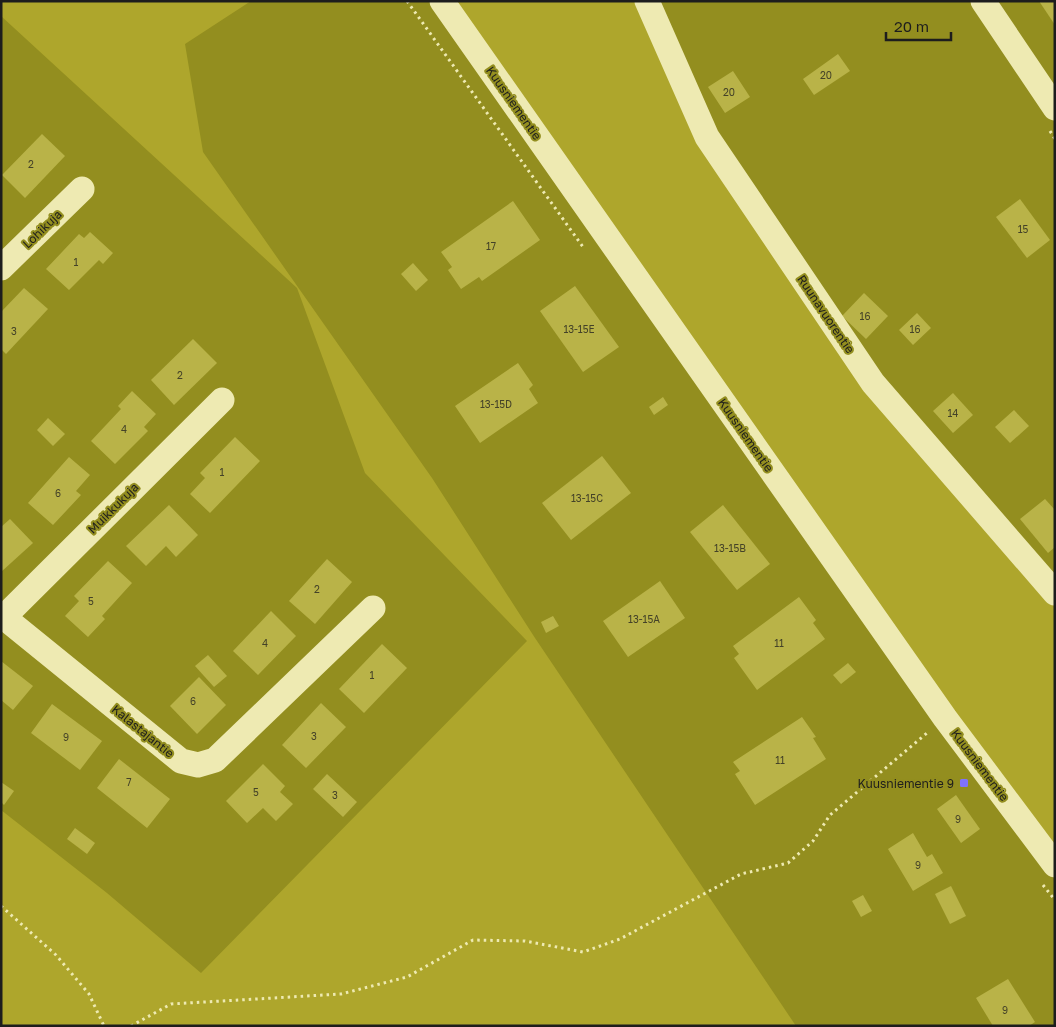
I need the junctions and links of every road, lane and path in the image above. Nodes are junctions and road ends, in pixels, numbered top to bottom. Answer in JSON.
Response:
{"nodes":[{"id":1,"x":442,"y":1,"type":"edge"},
{"id":2,"x":647,"y":1,"type":"edge"},
{"id":3,"x":983,"y":1,"type":"edge"},
{"id":4,"x":1055,"y":108,"type":"edge"},
{"id":5,"x":82,"y":189,"type":"dead end"},
{"id":6,"x":1,"y":268,"type":"edge"},
{"id":7,"x":222,"y":400,"type":"dead end"},
{"id":8,"x":1055,"y":593,"type":"edge"},
{"id":9,"x":373,"y":608,"type":"dead end"},
{"id":10,"x":2,"y":616,"type":"edge"},
{"id":11,"x":945,"y":718,"type":"junction"},
{"id":12,"x":1055,"y":865,"type":"edge"},
{"id":13,"x":1,"y":906,"type":"edge"},
{"id":14,"x":104,"y":1026,"type":"edge"},
{"id":15,"x":131,"y":1026,"type":"edge"}],
"edges":[{"from":1,"to":11,"type":"street","name":"Kuusniementie"},
{"from":2,"to":8,"type":"street","name":"Ruunavuorentie"},
{"from":3,"to":4,"type":"street"},
{"from":5,"to":6,"type":"street","name":"Lohikuja"},
{"from":7,"to":10,"type":"street","name":"Muikkukuja"},
{"from":9,"to":10,"type":"street","name":"Kalastajantie"},
{"from":11,"to":12,"type":"street","name":"Kuusniementie"},
{"from":11,"to":15,"type":"path"},
{"from":13,"to":14,"type":"path"}]}
